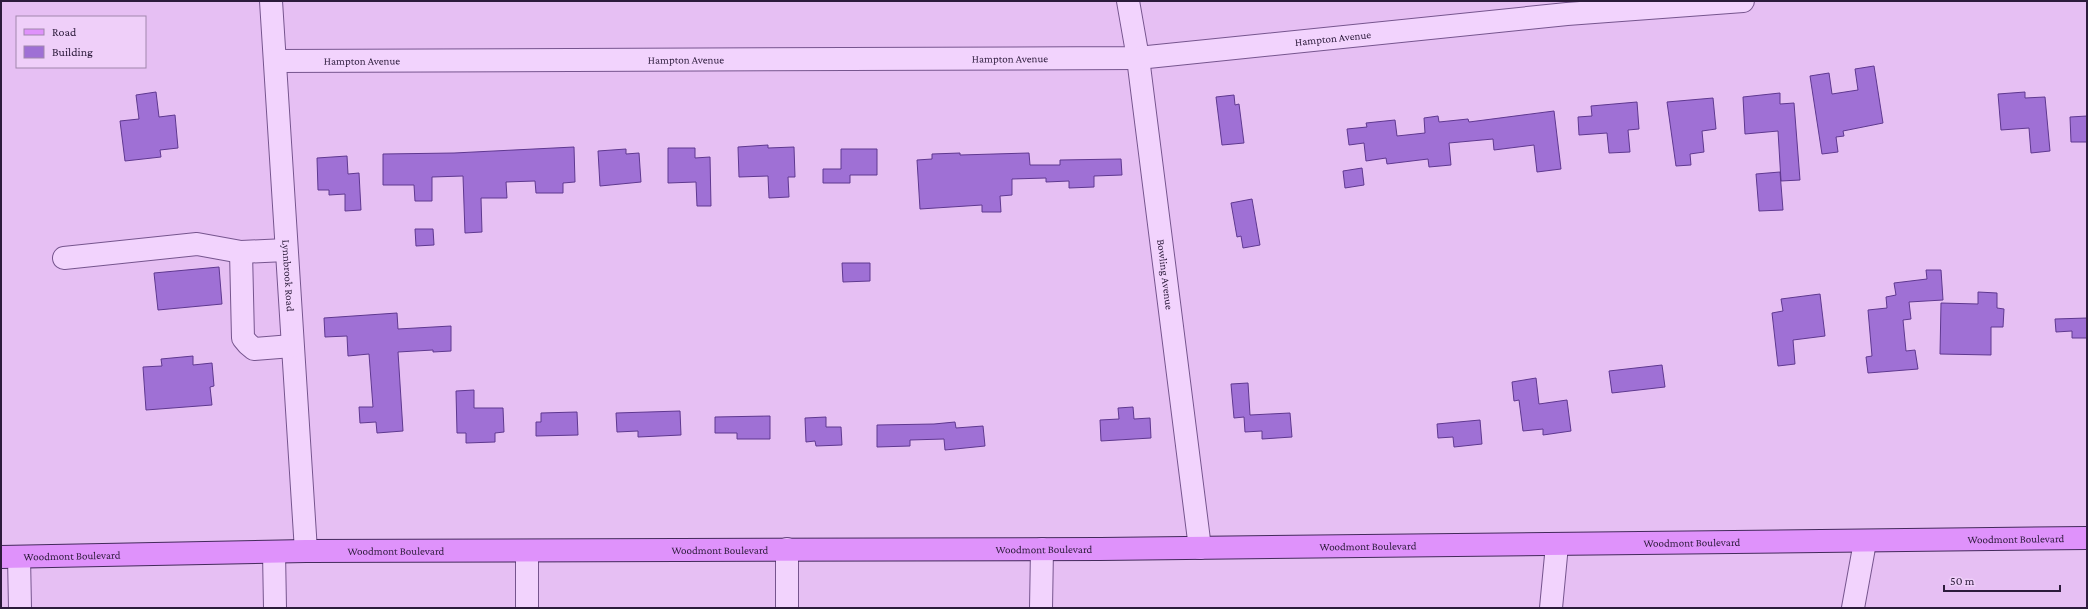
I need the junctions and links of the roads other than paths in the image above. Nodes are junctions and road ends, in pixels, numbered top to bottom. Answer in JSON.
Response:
{"nodes":[{"id":1,"x":272,"y":1,"type":"edge"},
{"id":2,"x":1128,"y":1,"type":"edge"},
{"id":3,"x":1743,"y":1,"type":"edge"},
{"id":4,"x":1138,"y":58,"type":"junction"},
{"id":5,"x":275,"y":61,"type":"junction"},
{"id":6,"x":286,"y":250,"type":"junction"},
{"id":7,"x":241,"y":252,"type":"junction"},
{"id":8,"x":64,"y":258,"type":"dead end"},
{"id":9,"x":292,"y":346,"type":"junction"},
{"id":10,"x":2087,"y":538,"type":"edge"},
{"id":11,"x":1865,"y":542,"type":"junction"},
{"id":12,"x":1557,"y":544,"type":"junction"},
{"id":13,"x":1200,"y":548,"type":"junction"},
{"id":14,"x":787,"y":549,"type":"junction"},
{"id":15,"x":1042,"y":549,"type":"junction"},
{"id":16,"x":306,"y":551,"type":"junction"},
{"id":17,"x":527,"y":551,"type":"junction"},
{"id":18,"x":274,"y":552,"type":"junction"},
{"id":19,"x":10,"y":557,"type":"edge"},
{"id":20,"x":20,"y":608,"type":"edge"},
{"id":21,"x":274,"y":608,"type":"edge"},
{"id":22,"x":527,"y":608,"type":"edge"},
{"id":23,"x":787,"y":608,"type":"edge"},
{"id":24,"x":1041,"y":608,"type":"edge"},
{"id":25,"x":1551,"y":608,"type":"edge"},
{"id":26,"x":1853,"y":608,"type":"edge"}],
"edges":[{"from":1,"to":5,"type":"street","name":"Lynnbrook Road"},
{"from":2,"to":4,"type":"street","name":"Bowling Avenue"},
{"from":3,"to":4,"type":"street","name":"Hampton Avenue"},
{"from":4,"to":5,"type":"street","name":"Hampton Avenue"},
{"from":4,"to":13,"type":"street","name":"Bowling Avenue"},
{"from":5,"to":6,"type":"street","name":"Lynnbrook Road"},
{"from":6,"to":7,"type":"street"},
{"from":6,"to":9,"type":"street","name":"Lynnbrook Road"},
{"from":7,"to":8,"type":"street"},
{"from":7,"to":9,"type":"street"},
{"from":9,"to":16,"type":"street","name":"Lynnbrook Road"},
{"from":10,"to":11,"type":"main road","name":"Woodmont Boulevard"},
{"from":11,"to":12,"type":"main road","name":"Woodmont Boulevard"},
{"from":11,"to":26,"type":"street"},
{"from":12,"to":13,"type":"main road","name":"Woodmont Boulevard"},
{"from":12,"to":25,"type":"street"},
{"from":13,"to":15,"type":"main road","name":"Woodmont Boulevard"},
{"from":14,"to":15,"type":"main road","name":"Woodmont Boulevard"},
{"from":14,"to":17,"type":"main road","name":"Woodmont Boulevard"},
{"from":14,"to":23,"type":"street"},
{"from":15,"to":24,"type":"street"},
{"from":16,"to":17,"type":"main road","name":"Woodmont Boulevard"},
{"from":16,"to":18,"type":"main road","name":"Woodmont Boulevard"},
{"from":17,"to":22,"type":"street"},
{"from":18,"to":19,"type":"main road","name":"Woodmont Boulevard"},
{"from":18,"to":21,"type":"street"},
{"from":19,"to":20,"type":"street"}]}
